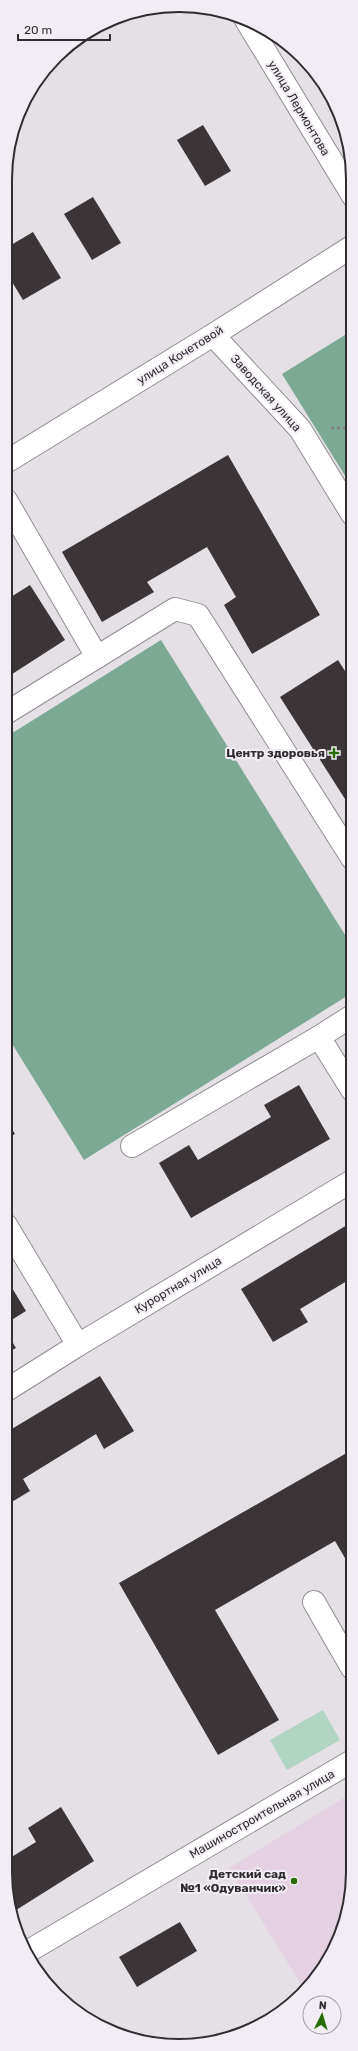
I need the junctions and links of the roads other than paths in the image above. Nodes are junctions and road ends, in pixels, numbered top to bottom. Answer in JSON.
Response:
{"nodes":[{"id":1,"x":251,"y":28,"type":"edge"},
{"id":2,"x":346,"y":184,"type":"edge"},
{"id":3,"x":346,"y":250,"type":"edge"},
{"id":4,"x":213,"y":335,"type":"junction"},
{"id":5,"x":12,"y":458,"type":"edge"},
{"id":6,"x":346,"y":504,"type":"edge"},
{"id":7,"x":12,"y":510,"type":"edge"},
{"id":8,"x":97,"y":657,"type":"junction"},
{"id":9,"x":12,"y":709,"type":"edge"},
{"id":10,"x":346,"y":849,"type":"edge"},
{"id":11,"x":346,"y":1020,"type":"edge"},
{"id":12,"x":319,"y":1037,"type":"junction"},
{"id":13,"x":346,"y":1080,"type":"edge"},
{"id":14,"x":132,"y":1146,"type":"dead end"},
{"id":15,"x":346,"y":1185,"type":"edge"},
{"id":16,"x":12,"y":1235,"type":"edge"},
{"id":17,"x":78,"y":1345,"type":"junction"},
{"id":18,"x":12,"y":1387,"type":"edge"},
{"id":19,"x":314,"y":1602,"type":"dead end"},
{"id":20,"x":346,"y":1658,"type":"edge"},
{"id":21,"x":346,"y":1765,"type":"edge"},
{"id":22,"x":31,"y":1950,"type":"edge"}],
"edges":[{"from":1,"to":2,"type":"street","name":"улица Лермонтова"},
{"from":3,"to":4,"type":"street","name":"улица Кочетовой"},
{"from":4,"to":5,"type":"street","name":"улица Кочетовой"},
{"from":4,"to":6,"type":"street","name":"Заводская улица"},
{"from":7,"to":8,"type":"street"},
{"from":8,"to":9,"type":"street"},
{"from":8,"to":10,"type":"street"},
{"from":11,"to":12,"type":"street"},
{"from":12,"to":13,"type":"street"},
{"from":12,"to":14,"type":"street"},
{"from":15,"to":17,"type":"street","name":"Курортная улица"},
{"from":16,"to":17,"type":"street"},
{"from":17,"to":18,"type":"street","name":"Курортная улица"},
{"from":19,"to":20,"type":"street"},
{"from":21,"to":22,"type":"street","name":"Машиностроительная улица"}]}
